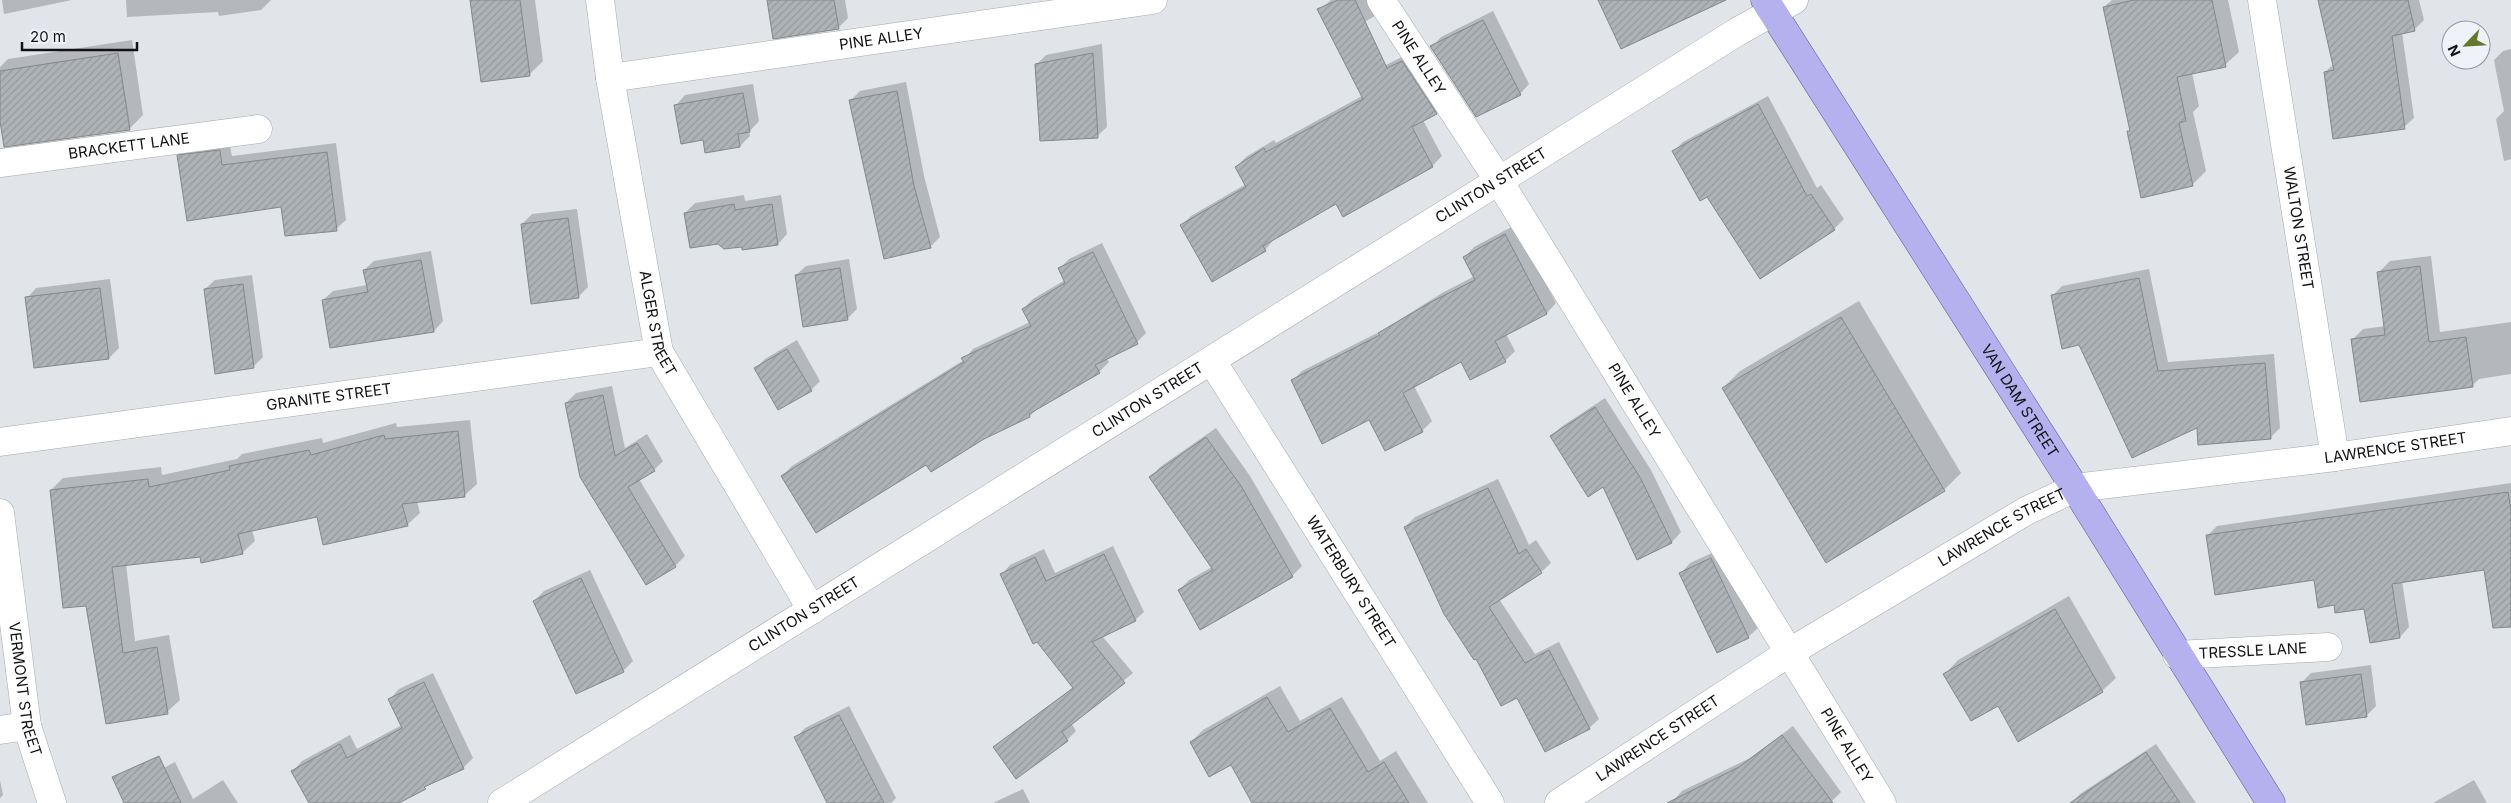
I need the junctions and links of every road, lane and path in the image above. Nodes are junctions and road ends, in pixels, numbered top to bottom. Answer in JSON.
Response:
{"nodes":[{"id":1,"x":600,"y":0,"type":"edge"},
{"id":2,"x":1153,"y":0,"type":"edge"},
{"id":3,"x":1381,"y":0,"type":"edge"},
{"id":4,"x":2262,"y":0,"type":"edge"},
{"id":5,"x":1778,"y":4,"type":"edge"},
{"id":6,"x":610,"y":78,"type":"junction"},
{"id":7,"x":258,"y":129,"type":"dead end"},
{"id":8,"x":0,"y":163,"type":"edge"},
{"id":9,"x":1499,"y":180,"type":"junction"},
{"id":10,"x":659,"y":352,"type":"junction"},
{"id":11,"x":1212,"y":361,"type":"junction"},
{"id":12,"x":2511,"y":431,"type":"edge"},
{"id":13,"x":0,"y":442,"type":"edge"},
{"id":14,"x":2335,"y":457,"type":"junction"},
{"id":15,"x":2075,"y":488,"type":"junction"},
{"id":16,"x":0,"y":513,"type":"edge"},
{"id":17,"x":812,"y":610,"type":"junction"},
{"id":18,"x":2328,"y":647,"type":"dead end"},
{"id":19,"x":1790,"y":652,"type":"junction"},
{"id":20,"x":2177,"y":655,"type":"junction"},
{"id":21,"x":27,"y":726,"type":"junction"},
{"id":22,"x":0,"y":730,"type":"edge"},
{"id":23,"x":52,"y":803,"type":"edge"},
{"id":24,"x":502,"y":803,"type":"edge"},
{"id":25,"x":1490,"y":803,"type":"edge"},
{"id":26,"x":1559,"y":803,"type":"edge"},
{"id":27,"x":1882,"y":803,"type":"edge"},
{"id":28,"x":2271,"y":803,"type":"edge"}],
"edges":[{"from":1,"to":6,"type":"street","name":"ALGER STREET"},
{"from":2,"to":6,"type":"street","name":"PINE ALLEY"},
{"from":3,"to":9,"type":"street","name":"PINE ALLEY"},
{"from":4,"to":14,"type":"street","name":"WALTON STREET"},
{"from":5,"to":9,"type":"street","name":"CLINTON STREET"},
{"from":5,"to":15,"type":"main road","name":"VAN DAM STREET"},
{"from":6,"to":10,"type":"street","name":"ALGER STREET"},
{"from":7,"to":8,"type":"street","name":"BRACKETT LANE"},
{"from":9,"to":11,"type":"street","name":"CLINTON STREET"},
{"from":9,"to":19,"type":"street","name":"PINE ALLEY"},
{"from":10,"to":13,"type":"street","name":"GRANITE STREET"},
{"from":10,"to":17,"type":"street","name":"ALGER STREET"},
{"from":11,"to":17,"type":"street","name":"CLINTON STREET"},
{"from":11,"to":25,"type":"street","name":"WATERBURY STREET"},
{"from":12,"to":14,"type":"street","name":"LAWRENCE STREET"},
{"from":14,"to":15,"type":"street","name":"LAWRENCE STREET"},
{"from":15,"to":19,"type":"street","name":"LAWRENCE STREET"},
{"from":15,"to":20,"type":"main road","name":"VAN DAM STREET"},
{"from":16,"to":21,"type":"street","name":"VERMONT STREET"},
{"from":17,"to":24,"type":"street","name":"CLINTON STREET"},
{"from":18,"to":20,"type":"street","name":"TRESSLE LANE"},
{"from":19,"to":26,"type":"street","name":"LAWRENCE STREET"},
{"from":19,"to":27,"type":"street","name":"PINE ALLEY"},
{"from":20,"to":28,"type":"main road","name":"VAN DAM STREET"},
{"from":21,"to":22,"type":"street"},
{"from":21,"to":23,"type":"street","name":"VERMONT STREET"}]}
